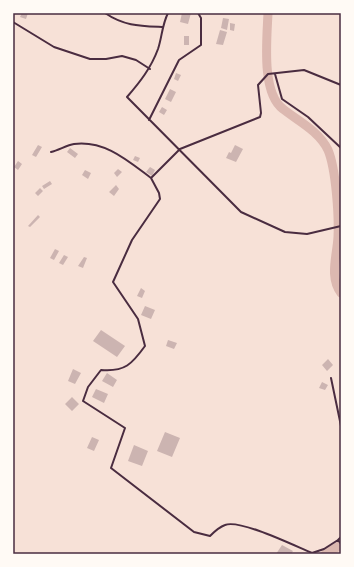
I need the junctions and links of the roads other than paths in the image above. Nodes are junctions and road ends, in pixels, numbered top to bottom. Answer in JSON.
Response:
{"nodes":[{"id":1,"x":105,"y":13,"type":"edge"},
{"id":2,"x":168,"y":13,"type":"edge"},
{"id":3,"x":198,"y":13,"type":"edge"},
{"id":4,"x":13,"y":22,"type":"edge"},
{"id":5,"x":162,"y":27,"type":"junction"},
{"id":6,"x":150,"y":68,"type":"junction"},
{"id":7,"x":275,"y":74,"type":"junction"},
{"id":8,"x":341,"y":85,"type":"edge"},
{"id":9,"x":149,"y":120,"type":"junction"},
{"id":10,"x":180,"y":149,"type":"junction"},
{"id":11,"x":51,"y":152,"type":"dead end"},
{"id":12,"x":340,"y":168,"type":"edge"},
{"id":13,"x":152,"y":178,"type":"junction"},
{"id":14,"x":341,"y":180,"type":"edge"},
{"id":15,"x":341,"y":226,"type":"edge"},
{"id":16,"x":332,"y":378,"type":"dead end"},
{"id":17,"x":341,"y":426,"type":"edge"},
{"id":18,"x":341,"y":537,"type":"edge"},
{"id":19,"x":338,"y":540,"type":"junction"},
{"id":20,"x":341,"y":544,"type":"edge"}],
"edges":[{"from":1,"to":5,"type":"street"},
{"from":2,"to":5,"type":"street"},
{"from":3,"to":9,"type":"street"},
{"from":4,"to":6,"type":"street"},
{"from":5,"to":6,"type":"street"},
{"from":6,"to":9,"type":"street"},
{"from":7,"to":8,"type":"street"},
{"from":7,"to":10,"type":"street"},
{"from":7,"to":12,"type":"street"},
{"from":9,"to":10,"type":"street"},
{"from":10,"to":13,"type":"street"},
{"from":10,"to":15,"type":"street"},
{"from":11,"to":13,"type":"street"},
{"from":12,"to":14,"type":"street"},
{"from":13,"to":19,"type":"street"},
{"from":16,"to":17,"type":"street"},
{"from":18,"to":19,"type":"street"},
{"from":19,"to":20,"type":"street"}]}
